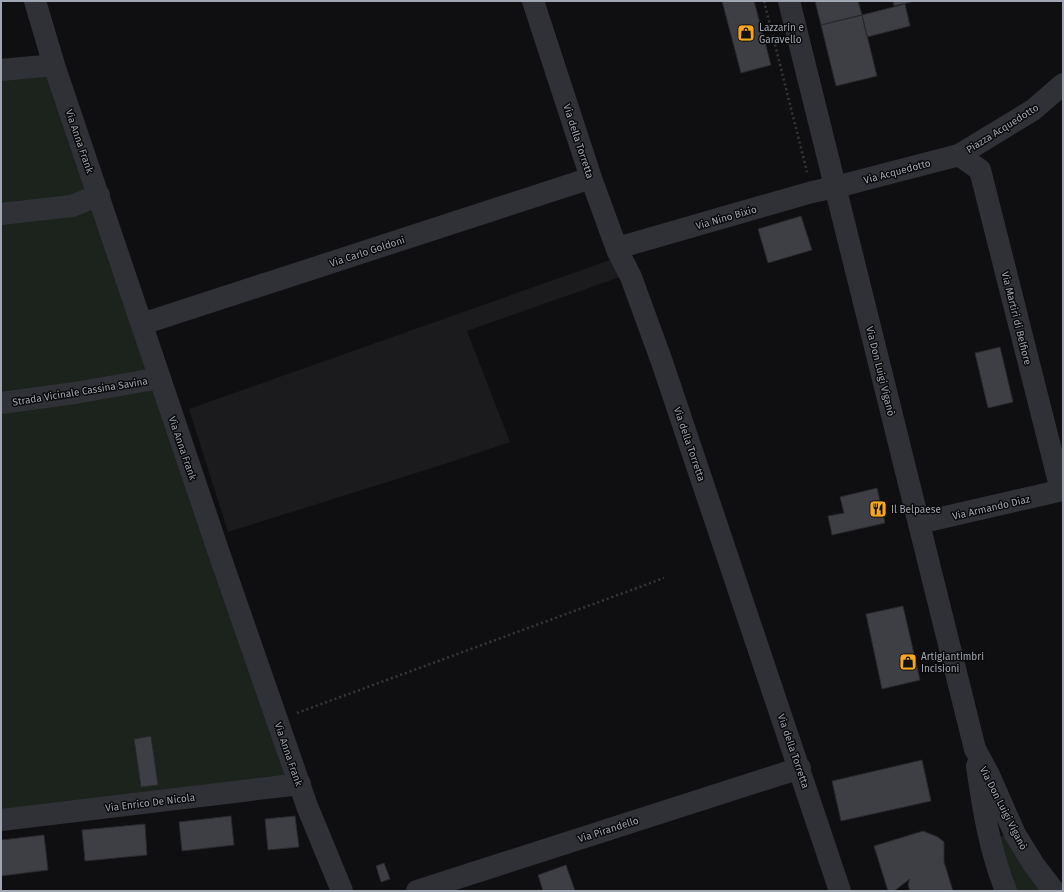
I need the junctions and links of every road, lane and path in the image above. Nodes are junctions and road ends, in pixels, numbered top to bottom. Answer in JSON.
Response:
{"nodes":[{"id":1,"x":35,"y":1,"type":"edge"},
{"id":2,"x":533,"y":1,"type":"edge"},
{"id":3,"x":789,"y":1,"type":"edge"},
{"id":4,"x":54,"y":65,"type":"junction"},
{"id":5,"x":1,"y":70,"type":"edge"},
{"id":6,"x":1063,"y":84,"type":"edge"},
{"id":7,"x":958,"y":155,"type":"junction"},
{"id":8,"x":591,"y":178,"type":"junction"},
{"id":9,"x":836,"y":187,"type":"junction"},
{"id":10,"x":99,"y":195,"type":"junction"},
{"id":11,"x":1,"y":214,"type":"edge"},
{"id":12,"x":617,"y":248,"type":"junction"},
{"id":13,"x":142,"y":324,"type":"junction"},
{"id":14,"x":160,"y":378,"type":"junction"},
{"id":15,"x":1,"y":403,"type":"edge"},
{"id":16,"x":1062,"y":490,"type":"edge"},
{"id":17,"x":919,"y":523,"type":"junction"},
{"id":18,"x":664,"y":578,"type":"dead end"},
{"id":19,"x":278,"y":720,"type":"junction"},
{"id":20,"x":973,"y":741,"type":"junction"},
{"id":21,"x":800,"y":768,"type":"junction"},
{"id":22,"x":300,"y":784,"type":"junction"},
{"id":23,"x":1,"y":820,"type":"edge"},
{"id":24,"x":342,"y":891,"type":"edge"},
{"id":25,"x":417,"y":891,"type":"edge"},
{"id":26,"x":840,"y":891,"type":"edge"},
{"id":27,"x":1006,"y":891,"type":"edge"},
{"id":28,"x":1054,"y":891,"type":"edge"}],
"edges":[{"from":1,"to":4,"type":"street","name":"Via Anna Frank"},
{"from":2,"to":8,"type":"street","name":"Via della Torretta"},
{"from":3,"to":9,"type":"street","name":"Via Don Luigi Viganò"},
{"from":4,"to":5,"type":"street"},
{"from":4,"to":10,"type":"street","name":"Via Anna Frank"},
{"from":6,"to":7,"type":"street","name":"Piazza Acquedotto"},
{"from":7,"to":9,"type":"street","name":"Via Acquedotto"},
{"from":7,"to":16,"type":"street","name":"Via Martiri di Belfiore"},
{"from":8,"to":12,"type":"street","name":"Via della Torretta"},
{"from":8,"to":13,"type":"street","name":"Via Carlo Goldoni"},
{"from":9,"to":12,"type":"street","name":"Via Nino Bixio"},
{"from":9,"to":17,"type":"street","name":"Via Don Luigi Viganò"},
{"from":10,"to":11,"type":"street"},
{"from":10,"to":13,"type":"street","name":"Via Anna Frank"},
{"from":12,"to":21,"type":"street","name":"Via della Torretta"},
{"from":13,"to":14,"type":"street","name":"Via Anna Frank"},
{"from":14,"to":15,"type":"street","name":"Strada Vicinale Cassina Savina"},
{"from":14,"to":19,"type":"street","name":"Via Anna Frank"},
{"from":16,"to":17,"type":"street","name":"Via Armando Diaz"},
{"from":17,"to":20,"type":"street","name":"Via Don Luigi Viganò"},
{"from":18,"to":19,"type":"path"},
{"from":19,"to":22,"type":"street","name":"Via Anna Frank"},
{"from":20,"to":27,"type":"street","name":"Via Don Luigi Viganò"},
{"from":20,"to":28,"type":"street","name":"Via Don Luigi Viganò"},
{"from":21,"to":25,"type":"street","name":"Via Pirandello"},
{"from":21,"to":26,"type":"street","name":"Via della Torretta"},
{"from":22,"to":23,"type":"street","name":"Via Enrico De Nicola"},
{"from":22,"to":24,"type":"street","name":"Via Anna Frank"}]}
